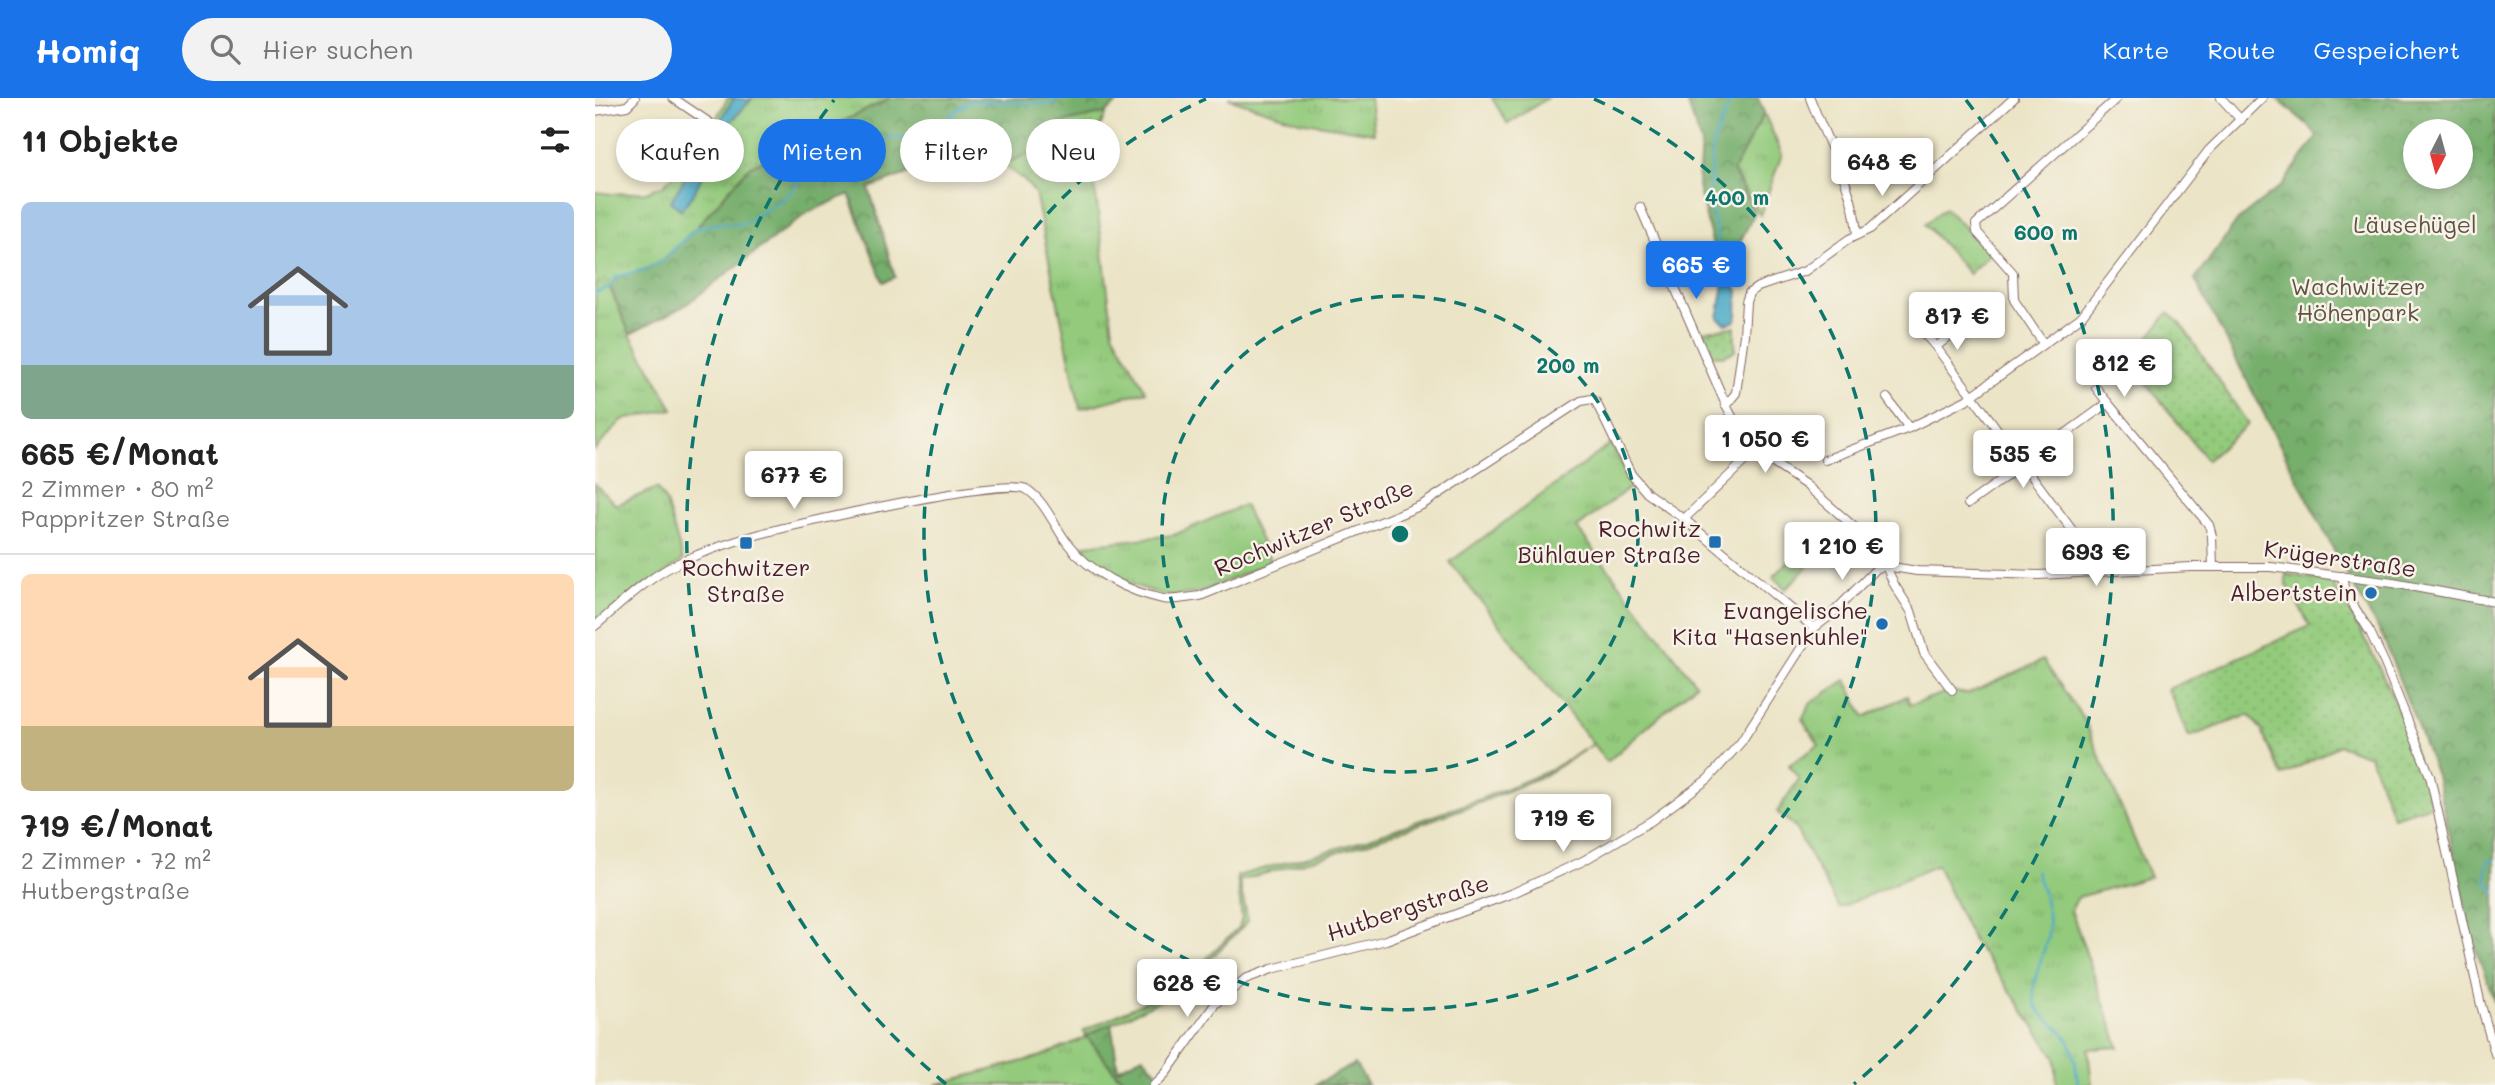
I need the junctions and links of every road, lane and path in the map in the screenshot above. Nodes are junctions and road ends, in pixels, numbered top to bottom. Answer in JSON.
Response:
{"nodes":[{"id":1,"x":635,"y":98,"type":"edge"},
{"id":2,"x":673,"y":98,"type":"edge"},
{"id":3,"x":1810,"y":98,"type":"edge"},
{"id":4,"x":2014,"y":98,"type":"edge"},
{"id":5,"x":2117,"y":98,"type":"edge"},
{"id":6,"x":2221,"y":98,"type":"edge"},
{"id":7,"x":2262,"y":98,"type":"edge"},
{"id":8,"x":595,"y":111,"type":"edge"},
{"id":9,"x":703,"y":119,"type":"edge"},
{"id":10,"x":2241,"y":120,"type":"junction"},
{"id":11,"x":1640,"y":207,"type":"dead end"},
{"id":12,"x":1857,"y":235,"type":"junction"},
{"id":13,"x":1919,"y":328,"type":"dead end"},
{"id":14,"x":1958,"y":329,"type":"dead end"},
{"id":15,"x":2043,"y":343,"type":"junction"},
{"id":16,"x":1936,"y":347,"type":"junction"},
{"id":17,"x":2096,"y":388,"type":"dead end"},
{"id":18,"x":1971,"y":396,"type":"junction"},
{"id":19,"x":1887,"y":398,"type":"dead end"},
{"id":20,"x":2108,"y":403,"type":"junction"},
{"id":21,"x":1727,"y":405,"type":"junction"},
{"id":22,"x":1909,"y":428,"type":"junction"},
{"id":23,"x":1752,"y":453,"type":"junction"},
{"id":24,"x":1825,"y":460,"type":"dead end"},
{"id":25,"x":2023,"y":466,"type":"junction"},
{"id":26,"x":1968,"y":504,"type":"dead end"},
{"id":27,"x":1684,"y":519,"type":"junction"},
{"id":28,"x":1886,"y":566,"type":"junction"},
{"id":29,"x":2213,"y":567,"type":"junction"},
{"id":30,"x":2098,"y":574,"type":"junction"},
{"id":31,"x":2342,"y":576,"type":"junction"},
{"id":32,"x":2495,"y":602,"type":"edge"},
{"id":33,"x":595,"y":626,"type":"edge"},
{"id":34,"x":1814,"y":628,"type":"junction"},
{"id":35,"x":1952,"y":690,"type":"dead end"},
{"id":36,"x":2495,"y":1054,"type":"edge"},
{"id":37,"x":1154,"y":1085,"type":"edge"}],
"edges":[{"from":1,"to":8,"type":"street"},
{"from":2,"to":9,"type":"street"},
{"from":3,"to":12,"type":"street"},
{"from":4,"to":12,"type":"street"},
{"from":5,"to":15,"type":"street"},
{"from":6,"to":10,"type":"street"},
{"from":7,"to":10,"type":"street"},
{"from":10,"to":15,"type":"street"},
{"from":11,"to":21,"type":"street"},
{"from":12,"to":21,"type":"street"},
{"from":13,"to":16,"type":"street"},
{"from":14,"to":16,"type":"street"},
{"from":15,"to":18,"type":"street"},
{"from":16,"to":18,"type":"street"},
{"from":17,"to":20,"type":"street"},
{"from":18,"to":22,"type":"street"},
{"from":18,"to":25,"type":"street"},
{"from":19,"to":22,"type":"street"},
{"from":20,"to":25,"type":"street"},
{"from":20,"to":29,"type":"street"},
{"from":21,"to":23,"type":"street"},
{"from":22,"to":24,"type":"street"},
{"from":23,"to":27,"type":"street"},
{"from":23,"to":28,"type":"street"},
{"from":25,"to":26,"type":"street"},
{"from":25,"to":30,"type":"street"},
{"from":27,"to":33,"type":"street","name":"Rochwitzer Straße"},
{"from":27,"to":34,"type":"street"},
{"from":28,"to":30,"type":"street","name":"Krügerstraße"},
{"from":28,"to":34,"type":"street","name":"Hutbergstraße"},
{"from":28,"to":35,"type":"street"},
{"from":29,"to":30,"type":"street","name":"Krügerstraße"},
{"from":29,"to":31,"type":"street","name":"Krügerstraße"},
{"from":31,"to":32,"type":"street","name":"Krügerstraße"},
{"from":31,"to":36,"type":"street"},
{"from":34,"to":37,"type":"street","name":"Hutbergstraße"}]}
